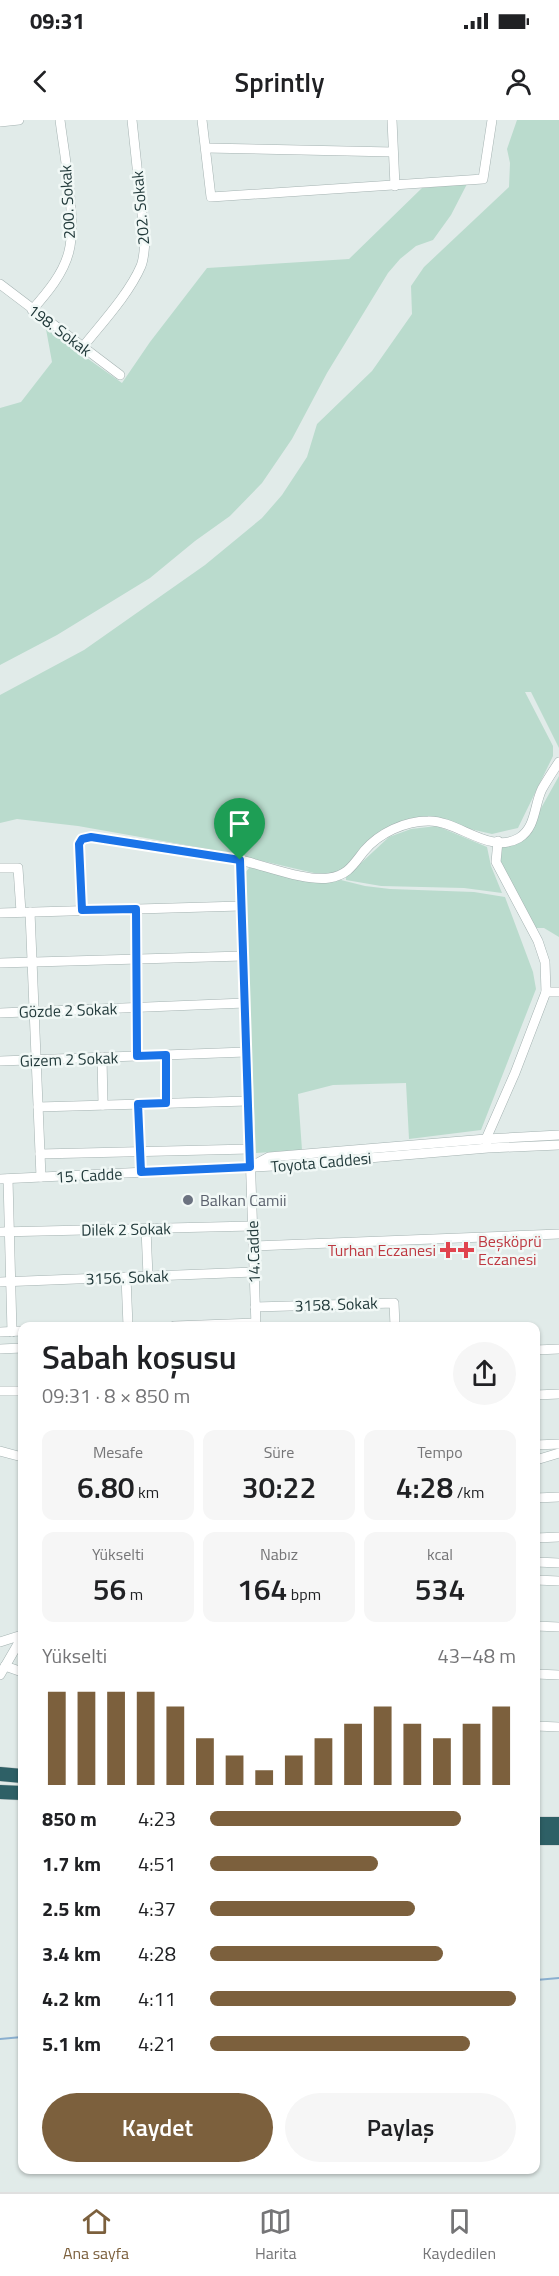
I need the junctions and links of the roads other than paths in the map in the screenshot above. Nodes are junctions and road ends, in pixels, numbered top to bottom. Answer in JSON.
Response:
{"nodes":[{"id":1,"x":19,"y":120,"type":"edge"},
{"id":2,"x":60,"y":120,"type":"edge"},
{"id":3,"x":132,"y":120,"type":"edge"},
{"id":4,"x":202,"y":120,"type":"edge"},
{"id":5,"x":392,"y":120,"type":"edge"},
{"id":6,"x":492,"y":120,"type":"edge"},
{"id":7,"x":0,"y":122,"type":"edge"},
{"id":8,"x":206,"y":147,"type":"junction"},
{"id":9,"x":393,"y":152,"type":"junction"},
{"id":10,"x":395,"y":186,"type":"junction"},
{"id":11,"x":0,"y":284,"type":"edge"},
{"id":12,"x":32,"y":310,"type":"junction"},
{"id":13,"x":82,"y":348,"type":"junction"},
{"id":14,"x":120,"y":375,"type":"dead end"},
{"id":15,"x":559,"y":762,"type":"edge"},
{"id":16,"x":498,"y":841,"type":"junction"},
{"id":17,"x":240,"y":860,"type":"junction"},
{"id":18,"x":0,"y":868,"type":"edge"},
{"id":19,"x":241,"y":906,"type":"junction"},
{"id":20,"x":136,"y":909,"type":"junction"},
{"id":21,"x":82,"y":910,"type":"junction"},
{"id":22,"x":26,"y":912,"type":"junction"},
{"id":23,"x":0,"y":913,"type":"edge"},
{"id":24,"x":243,"y":956,"type":"junction"},
{"id":25,"x":136,"y":959,"type":"junction"},
{"id":26,"x":32,"y":962,"type":"junction"},
{"id":27,"x":0,"y":963,"type":"edge"},
{"id":28,"x":546,"y":992,"type":"junction"},
{"id":29,"x":559,"y":992,"type":"edge"},
{"id":30,"x":245,"y":1003,"type":"junction"},
{"id":31,"x":137,"y":1007,"type":"junction"},
{"id":32,"x":34,"y":1011,"type":"junction"},
{"id":33,"x":0,"y":1013,"type":"edge"},
{"id":34,"x":246,"y":1052,"type":"junction"},
{"id":35,"x":166,"y":1055,"type":"junction"},
{"id":36,"x":137,"y":1056,"type":"junction"},
{"id":37,"x":102,"y":1058,"type":"junction"},
{"id":38,"x":36,"y":1060,"type":"junction"},
{"id":39,"x":0,"y":1061,"type":"edge"},
{"id":40,"x":248,"y":1101,"type":"junction"},
{"id":41,"x":166,"y":1103,"type":"junction"},
{"id":42,"x":138,"y":1104,"type":"junction"},
{"id":43,"x":103,"y":1105,"type":"junction"},
{"id":44,"x":38,"y":1107,"type":"junction"},
{"id":45,"x":559,"y":1135,"type":"edge"},
{"id":46,"x":487,"y":1143,"type":"junction"},
{"id":47,"x":559,"y":1144,"type":"edge"},
{"id":48,"x":250,"y":1149,"type":"junction"},
{"id":49,"x":140,"y":1151,"type":"junction"},
{"id":50,"x":40,"y":1154,"type":"junction"},
{"id":51,"x":250,"y":1167,"type":"junction"},
{"id":52,"x":141,"y":1172,"type":"junction"},
{"id":53,"x":41,"y":1177,"type":"junction"},
{"id":54,"x":4,"y":1179,"type":"edge"},
{"id":55,"x":252,"y":1226,"type":"junction"},
{"id":56,"x":146,"y":1228,"type":"junction"},
{"id":57,"x":5,"y":1232,"type":"edge"},
{"id":58,"x":559,"y":1234,"type":"edge"},
{"id":59,"x":253,"y":1246,"type":"junction"},
{"id":60,"x":254,"y":1272,"type":"junction"},
{"id":61,"x":148,"y":1276,"type":"junction"},
{"id":62,"x":126,"y":1277,"type":"junction"},
{"id":63,"x":0,"y":1282,"type":"edge"},
{"id":64,"x":10,"y":1282,"type":"junction"},
{"id":65,"x":255,"y":1307,"type":"junction"},
{"id":66,"x":128,"y":1322,"type":"edge"},
{"id":67,"x":256,"y":1322,"type":"edge"},
{"id":68,"x":395,"y":1322,"type":"edge"},
{"id":69,"x":18,"y":1331,"type":"edge"},
{"id":70,"x":0,"y":1332,"type":"edge"},
{"id":71,"x":12,"y":1332,"type":"junction"},
{"id":72,"x":18,"y":1348,"type":"edge"},
{"id":73,"x":0,"y":1349,"type":"edge"},
{"id":74,"x":559,"y":1349,"type":"edge"},
{"id":75,"x":540,"y":1350,"type":"edge"},
{"id":76,"x":18,"y":1390,"type":"edge"},
{"id":77,"x":0,"y":1391,"type":"edge"},
{"id":78,"x":559,"y":1394,"type":"edge"},
{"id":79,"x":540,"y":1395,"type":"edge"},
{"id":80,"x":559,"y":1444,"type":"edge"},
{"id":81,"x":540,"y":1445,"type":"edge"},
{"id":82,"x":0,"y":1451,"type":"edge"},
{"id":83,"x":559,"y":1453,"type":"edge"},
{"id":84,"x":18,"y":1456,"type":"edge"},
{"id":85,"x":540,"y":1459,"type":"edge"},
{"id":86,"x":559,"y":1497,"type":"edge"},
{"id":87,"x":540,"y":1498,"type":"edge"},
{"id":88,"x":559,"y":1537,"type":"edge"},
{"id":89,"x":540,"y":1538,"type":"edge"},
{"id":90,"x":540,"y":1562,"type":"edge"},
{"id":91,"x":559,"y":1563,"type":"edge"},
{"id":92,"x":540,"y":1580,"type":"edge"},
{"id":93,"x":559,"y":1581,"type":"edge"},
{"id":94,"x":540,"y":1626,"type":"edge"},
{"id":95,"x":559,"y":1627,"type":"edge"},
{"id":96,"x":18,"y":1637,"type":"edge"},
{"id":97,"x":0,"y":1642,"type":"edge"},
{"id":98,"x":18,"y":1643,"type":"edge"},
{"id":99,"x":5,"y":1666,"type":"junction"},
{"id":100,"x":18,"y":1671,"type":"edge"},
{"id":101,"x":540,"y":1674,"type":"edge"},
{"id":102,"x":0,"y":1675,"type":"edge"},
{"id":103,"x":559,"y":1675,"type":"edge"},
{"id":104,"x":540,"y":1726,"type":"edge"},
{"id":105,"x":559,"y":1727,"type":"edge"},
{"id":106,"x":0,"y":1774,"type":"edge"},
{"id":107,"x":18,"y":1776,"type":"edge"},
{"id":108,"x":0,"y":1791,"type":"edge"},
{"id":109,"x":18,"y":1793,"type":"edge"},
{"id":110,"x":540,"y":1825,"type":"edge"},
{"id":111,"x":558,"y":1829,"type":"edge"},
{"id":112,"x":540,"y":1836,"type":"edge"}],
"edges":[{"from":1,"to":7,"type":"street"},
{"from":2,"to":12,"type":"street","name":"200. Sokak"},
{"from":3,"to":13,"type":"street","name":"202. Sokak"},
{"from":4,"to":8,"type":"street"},
{"from":5,"to":9,"type":"street"},
{"from":6,"to":10,"type":"street"},
{"from":8,"to":9,"type":"street"},
{"from":8,"to":10,"type":"street"},
{"from":9,"to":10,"type":"street"},
{"from":11,"to":12,"type":"street","name":"198. Sokak"},
{"from":12,"to":13,"type":"street","name":"198. Sokak"},
{"from":13,"to":14,"type":"street","name":"198. Sokak"},
{"from":15,"to":16,"type":"street"},
{"from":16,"to":17,"type":"street"},
{"from":16,"to":28,"type":"street"},
{"from":17,"to":19,"type":"street","name":"14.Cadde"},
{"from":17,"to":21,"type":"street"},
{"from":18,"to":22,"type":"street"},
{"from":19,"to":20,"type":"street"},
{"from":19,"to":24,"type":"street","name":"14.Cadde"},
{"from":20,"to":21,"type":"street"},
{"from":20,"to":25,"type":"street"},
{"from":21,"to":22,"type":"street"},
{"from":22,"to":23,"type":"street"},
{"from":22,"to":26,"type":"street"},
{"from":24,"to":25,"type":"street"},
{"from":24,"to":30,"type":"street","name":"14.Cadde"},
{"from":25,"to":26,"type":"street"},
{"from":25,"to":31,"type":"street"},
{"from":26,"to":27,"type":"street"},
{"from":26,"to":32,"type":"street"},
{"from":28,"to":29,"type":"street"},
{"from":28,"to":46,"type":"street"},
{"from":30,"to":31,"type":"street","name":"Gözde 2 Sokak"},
{"from":30,"to":34,"type":"street","name":"14.Cadde"},
{"from":31,"to":32,"type":"street","name":"Gözde 2 Sokak"},
{"from":31,"to":36,"type":"street"},
{"from":32,"to":33,"type":"street","name":"Gözde 2 Sokak"},
{"from":32,"to":38,"type":"street"},
{"from":34,"to":35,"type":"street","name":"Gizem 2 Sokak"},
{"from":34,"to":40,"type":"street","name":"14.Cadde"},
{"from":35,"to":36,"type":"street","name":"Gizem 2 Sokak"},
{"from":35,"to":41,"type":"street"},
{"from":36,"to":37,"type":"street","name":"Gizem 2 Sokak"},
{"from":37,"to":38,"type":"street","name":"Gizem 2 Sokak"},
{"from":37,"to":43,"type":"street"},
{"from":38,"to":39,"type":"street","name":"Gizem 2 Sokak"},
{"from":38,"to":44,"type":"street"},
{"from":40,"to":41,"type":"street"},
{"from":40,"to":48,"type":"street","name":"14.Cadde"},
{"from":41,"to":42,"type":"street"},
{"from":42,"to":43,"type":"street"},
{"from":42,"to":49,"type":"street"},
{"from":43,"to":44,"type":"street"},
{"from":44,"to":50,"type":"street"},
{"from":45,"to":46,"type":"street","name":"Toyota Caddesi"},
{"from":46,"to":47,"type":"street","name":"Toyota Caddesi"},
{"from":46,"to":51,"type":"street","name":"Toyota Caddesi"},
{"from":48,"to":49,"type":"street"},
{"from":48,"to":51,"type":"street","name":"14.Cadde"},
{"from":49,"to":50,"type":"street"},
{"from":49,"to":52,"type":"street"},
{"from":50,"to":53,"type":"street"},
{"from":51,"to":52,"type":"street","name":"15. Cadde"},
{"from":51,"to":55,"type":"street","name":"14.Cadde"},
{"from":52,"to":53,"type":"street","name":"15. Cadde"},
{"from":53,"to":54,"type":"street","name":"15. Cadde"},
{"from":54,"to":57,"type":"street"},
{"from":55,"to":56,"type":"street","name":"Dilek 2 Sokak"},
{"from":55,"to":59,"type":"street","name":"14.Cadde"},
{"from":56,"to":57,"type":"street","name":"Dilek 2 Sokak"},
{"from":56,"to":61,"type":"street"},
{"from":57,"to":64,"type":"street"},
{"from":58,"to":59,"type":"street"},
{"from":59,"to":60,"type":"street","name":"14.Cadde"},
{"from":60,"to":61,"type":"street","name":"3156. Sokak"},
{"from":60,"to":65,"type":"street","name":"14.Cadde"},
{"from":61,"to":62,"type":"street","name":"3156. Sokak"},
{"from":62,"to":64,"type":"street","name":"3156. Sokak"},
{"from":62,"to":66,"type":"street"},
{"from":63,"to":64,"type":"street","name":"3156. Sokak"},
{"from":64,"to":71,"type":"street"},
{"from":65,"to":67,"type":"street","name":"14.Cadde"},
{"from":65,"to":68,"type":"street","name":"3158. Sokak"},
{"from":69,"to":71,"type":"street"},
{"from":70,"to":71,"type":"street"},
{"from":72,"to":73,"type":"street"},
{"from":74,"to":75,"type":"street"},
{"from":76,"to":77,"type":"street"},
{"from":78,"to":79,"type":"street"},
{"from":80,"to":81,"type":"street"},
{"from":82,"to":84,"type":"street"},
{"from":83,"to":85,"type":"street"},
{"from":86,"to":87,"type":"street"},
{"from":88,"to":89,"type":"street"},
{"from":90,"to":91,"type":"street"},
{"from":92,"to":93,"type":"street"},
{"from":94,"to":95,"type":"street"},
{"from":96,"to":97,"type":"street"},
{"from":98,"to":99,"type":"street"},
{"from":99,"to":100,"type":"street"},
{"from":99,"to":102,"type":"street"},
{"from":101,"to":103,"type":"street"},
{"from":104,"to":105,"type":"street"},
{"from":106,"to":107,"type":"highway"},
{"from":108,"to":109,"type":"highway"},
{"from":110,"to":111,"type":"highway"},
{"from":111,"to":112,"type":"highway"}]}
